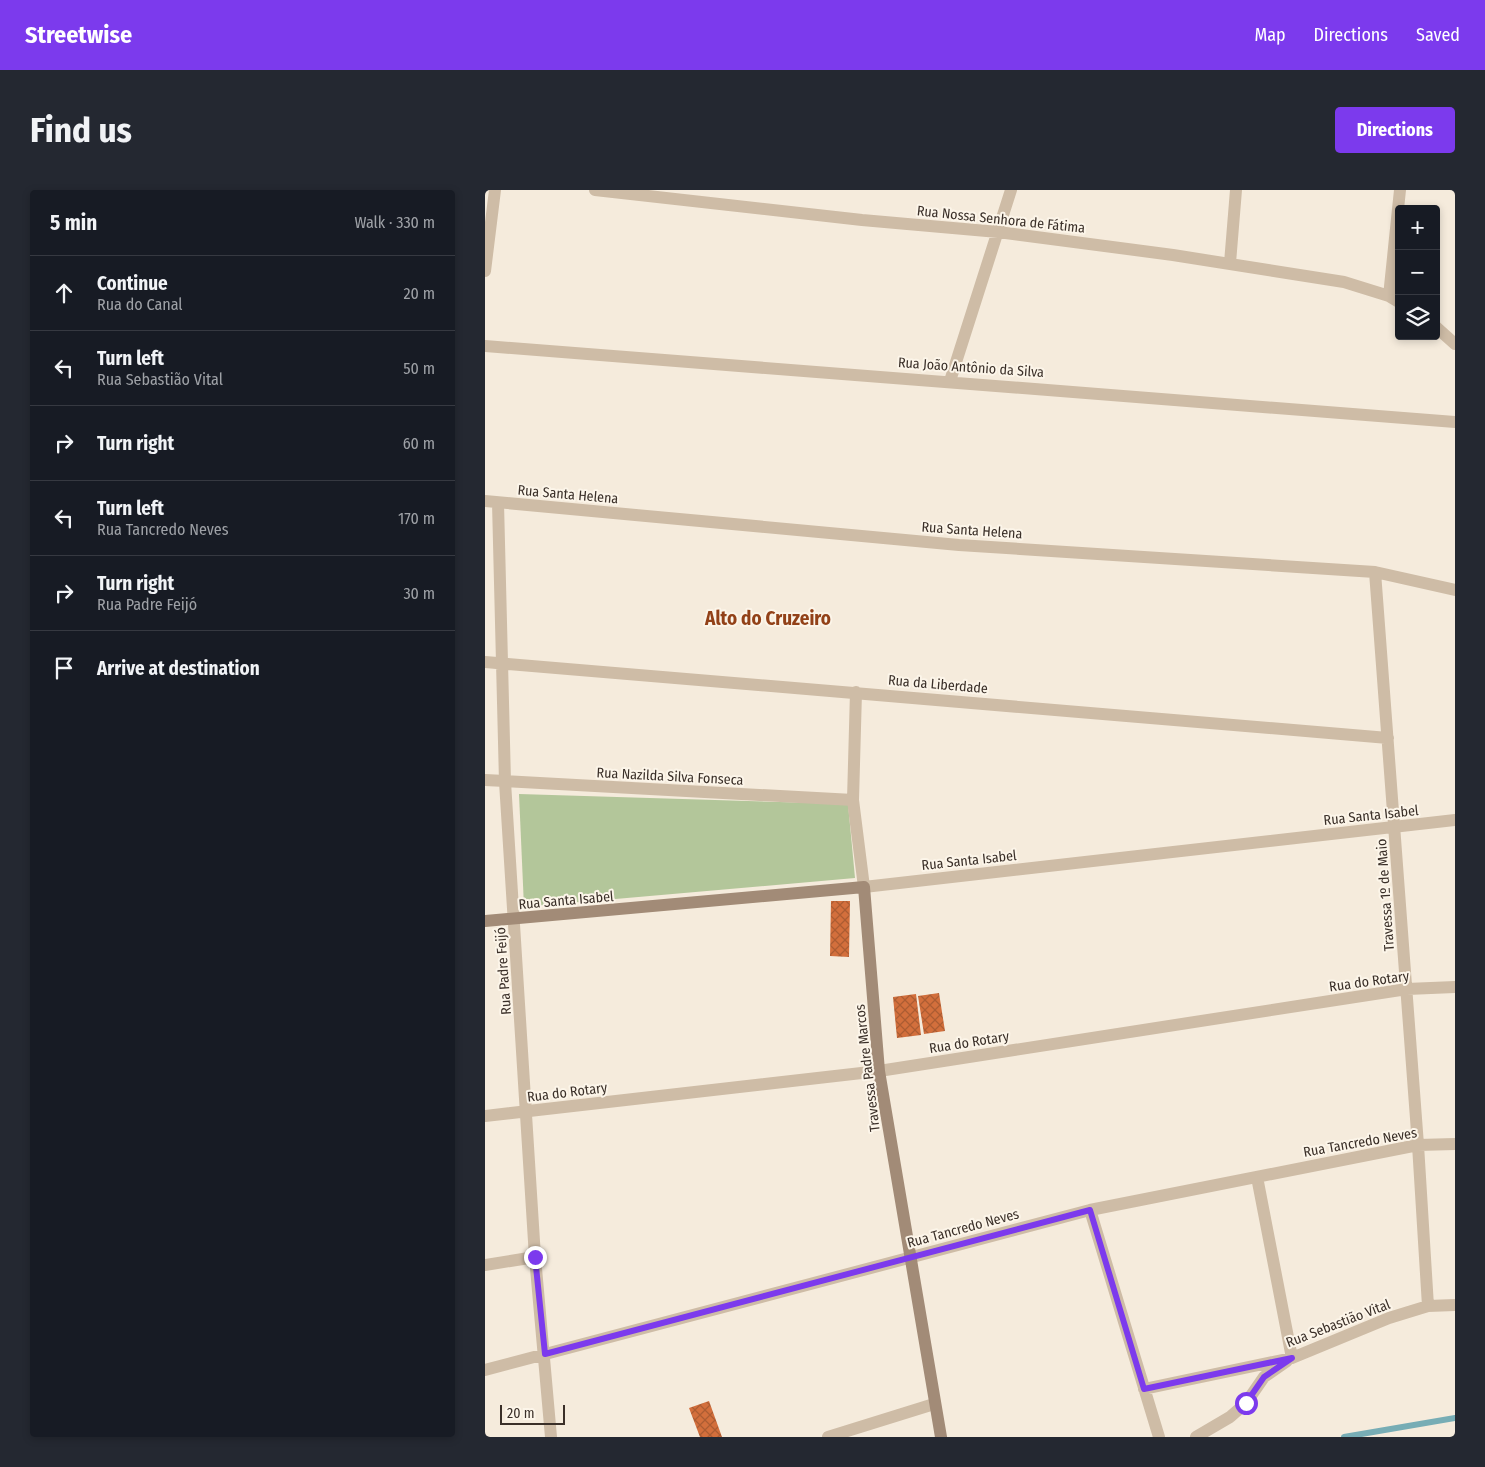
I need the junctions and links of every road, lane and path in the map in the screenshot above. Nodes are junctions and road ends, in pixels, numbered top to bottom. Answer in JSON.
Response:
{"nodes":[{"id":1,"x":495,"y":190,"type":"edge"},
{"id":2,"x":595,"y":190,"type":"edge"},
{"id":3,"x":1011,"y":190,"type":"edge"},
{"id":4,"x":1236,"y":190,"type":"edge"},
{"id":5,"x":1400,"y":190,"type":"edge"},
{"id":6,"x":997,"y":232,"type":"junction"},
{"id":7,"x":1230,"y":263,"type":"junction"},
{"id":8,"x":485,"y":271,"type":"edge"},
{"id":9,"x":1394,"y":299,"type":"edge"},
{"id":10,"x":1440,"y":331,"type":"edge"},
{"id":11,"x":1455,"y":344,"type":"edge"},
{"id":12,"x":485,"y":346,"type":"edge"},
{"id":13,"x":950,"y":380,"type":"junction"},
{"id":14,"x":1455,"y":422,"type":"edge"},
{"id":15,"x":491,"y":502,"type":"edge"},
{"id":16,"x":1375,"y":572,"type":"junction"},
{"id":17,"x":1455,"y":590,"type":"edge"},
{"id":18,"x":485,"y":662,"type":"edge"},
{"id":19,"x":503,"y":664,"type":"junction"},
{"id":20,"x":856,"y":692,"type":"junction"},
{"id":21,"x":1388,"y":738,"type":"junction"},
{"id":22,"x":485,"y":780,"type":"edge"},
{"id":23,"x":505,"y":782,"type":"junction"},
{"id":24,"x":853,"y":800,"type":"junction"},
{"id":25,"x":1455,"y":820,"type":"edge"},
{"id":26,"x":1395,"y":827,"type":"junction"},
{"id":27,"x":864,"y":887,"type":"junction"},
{"id":28,"x":514,"y":919,"type":"junction"},
{"id":29,"x":485,"y":921,"type":"edge"},
{"id":30,"x":1455,"y":987,"type":"edge"},
{"id":31,"x":1407,"y":989,"type":"junction"},
{"id":32,"x":879,"y":1071,"type":"junction"},
{"id":33,"x":527,"y":1112,"type":"junction"},
{"id":34,"x":485,"y":1116,"type":"edge"},
{"id":35,"x":1455,"y":1144,"type":"edge"},
{"id":36,"x":1418,"y":1145,"type":"junction"},
{"id":37,"x":1257,"y":1176,"type":"junction"},
{"id":38,"x":1090,"y":1210,"type":"junction"},
{"id":39,"x":535,"y":1257,"type":"junction"},
{"id":40,"x":909,"y":1258,"type":"junction"},
{"id":41,"x":485,"y":1265,"type":"edge"},
{"id":42,"x":1455,"y":1305,"type":"edge"},
{"id":43,"x":1428,"y":1306,"type":"junction"},
{"id":44,"x":545,"y":1354,"type":"junction"},
{"id":45,"x":1292,"y":1358,"type":"junction"},
{"id":46,"x":485,"y":1370,"type":"edge"},
{"id":47,"x":1144,"y":1389,"type":"junction"},
{"id":48,"x":934,"y":1404,"type":"junction"},
{"id":49,"x":551,"y":1437,"type":"edge"},
{"id":50,"x":828,"y":1437,"type":"edge"},
{"id":51,"x":941,"y":1437,"type":"edge"},
{"id":52,"x":1159,"y":1437,"type":"edge"},
{"id":53,"x":1196,"y":1437,"type":"edge"}],
"edges":[{"from":1,"to":8,"type":"street"},
{"from":2,"to":6,"type":"street","name":"Rua Nossa Senhora de Fátima"},
{"from":3,"to":6,"type":"street"},
{"from":4,"to":7,"type":"street"},
{"from":5,"to":9,"type":"street"},
{"from":6,"to":7,"type":"street","name":"Rua Nossa Senhora de Fátima"},
{"from":6,"to":13,"type":"street"},
{"from":7,"to":9,"type":"street","name":"Rua Nossa Senhora de Fátima"},
{"from":10,"to":11,"type":"street"},
{"from":12,"to":13,"type":"street","name":"Rua João Antônio da Silva"},
{"from":13,"to":14,"type":"street","name":"Rua João Antônio da Silva"},
{"from":15,"to":16,"type":"street","name":"Rua Santa Helena"},
{"from":15,"to":19,"type":"street","name":"Rua Padre Feijó"},
{"from":16,"to":17,"type":"street","name":"Rua Santa Helena"},
{"from":16,"to":21,"type":"street","name":"Travessa 1º de Maio"},
{"from":18,"to":19,"type":"street","name":"Rua da Liberdade"},
{"from":19,"to":20,"type":"street","name":"Rua da Liberdade"},
{"from":19,"to":23,"type":"street","name":"Rua Padre Feijó"},
{"from":20,"to":21,"type":"street","name":"Rua da Liberdade"},
{"from":20,"to":24,"type":"street","name":"Travessa Padre Marcos"},
{"from":21,"to":26,"type":"street","name":"Travessa 1º de Maio"},
{"from":22,"to":23,"type":"street","name":"Rua Nazilda Silva Fonseca"},
{"from":23,"to":24,"type":"street","name":"Rua Nazilda Silva Fonseca"},
{"from":23,"to":28,"type":"street","name":"Rua Padre Feijó"},
{"from":24,"to":27,"type":"street","name":"Travessa Padre Marcos"},
{"from":25,"to":26,"type":"street","name":"Rua Santa Isabel"},
{"from":26,"to":27,"type":"street","name":"Rua Santa Isabel"},
{"from":26,"to":31,"type":"street","name":"Travessa 1º de Maio"},
{"from":27,"to":28,"type":"street","name":"Rua Santa Isabel"},
{"from":27,"to":32,"type":"street","name":"Travessa Padre Marcos"},
{"from":28,"to":29,"type":"street","name":"Rua Santa Isabel"},
{"from":28,"to":33,"type":"street","name":"Rua Padre Feijó"},
{"from":30,"to":31,"type":"street","name":"Rua do Rotary"},
{"from":31,"to":32,"type":"street","name":"Rua do Rotary"},
{"from":31,"to":36,"type":"street","name":"Travessa 1º de Maio"},
{"from":32,"to":33,"type":"street","name":"Rua do Rotary"},
{"from":32,"to":40,"type":"street","name":"Travessa Padre Marcos"},
{"from":33,"to":34,"type":"street","name":"Rua do Rotary"},
{"from":33,"to":39,"type":"street","name":"Rua Padre Feijó"},
{"from":35,"to":36,"type":"street","name":"Rua Tancredo Neves"},
{"from":36,"to":37,"type":"street","name":"Rua Tancredo Neves"},
{"from":36,"to":43,"type":"street","name":"Travessa 1º de Maio"},
{"from":37,"to":38,"type":"street","name":"Rua Tancredo Neves"},
{"from":37,"to":45,"type":"street"},
{"from":38,"to":40,"type":"street","name":"Rua Tancredo Neves"},
{"from":38,"to":47,"type":"street"},
{"from":39,"to":41,"type":"street"},
{"from":39,"to":44,"type":"street","name":"Rua Padre Feijó"},
{"from":40,"to":44,"type":"street","name":"Rua Tancredo Neves"},
{"from":40,"to":48,"type":"street","name":"Travessa Padre Marcos"},
{"from":42,"to":43,"type":"street","name":"Rua Sebastião Vital"},
{"from":43,"to":45,"type":"street","name":"Rua Sebastião Vital"},
{"from":44,"to":46,"type":"street","name":"Rua Tancredo Neves"},
{"from":44,"to":49,"type":"street","name":"Rua Padre Feijó"},
{"from":45,"to":47,"type":"street","name":"Rua Sebastião Vital"},
{"from":45,"to":53,"type":"street"},
{"from":47,"to":52,"type":"street"},
{"from":48,"to":50,"type":"street"},
{"from":48,"to":51,"type":"street","name":"Travessa Padre Marcos"}]}
